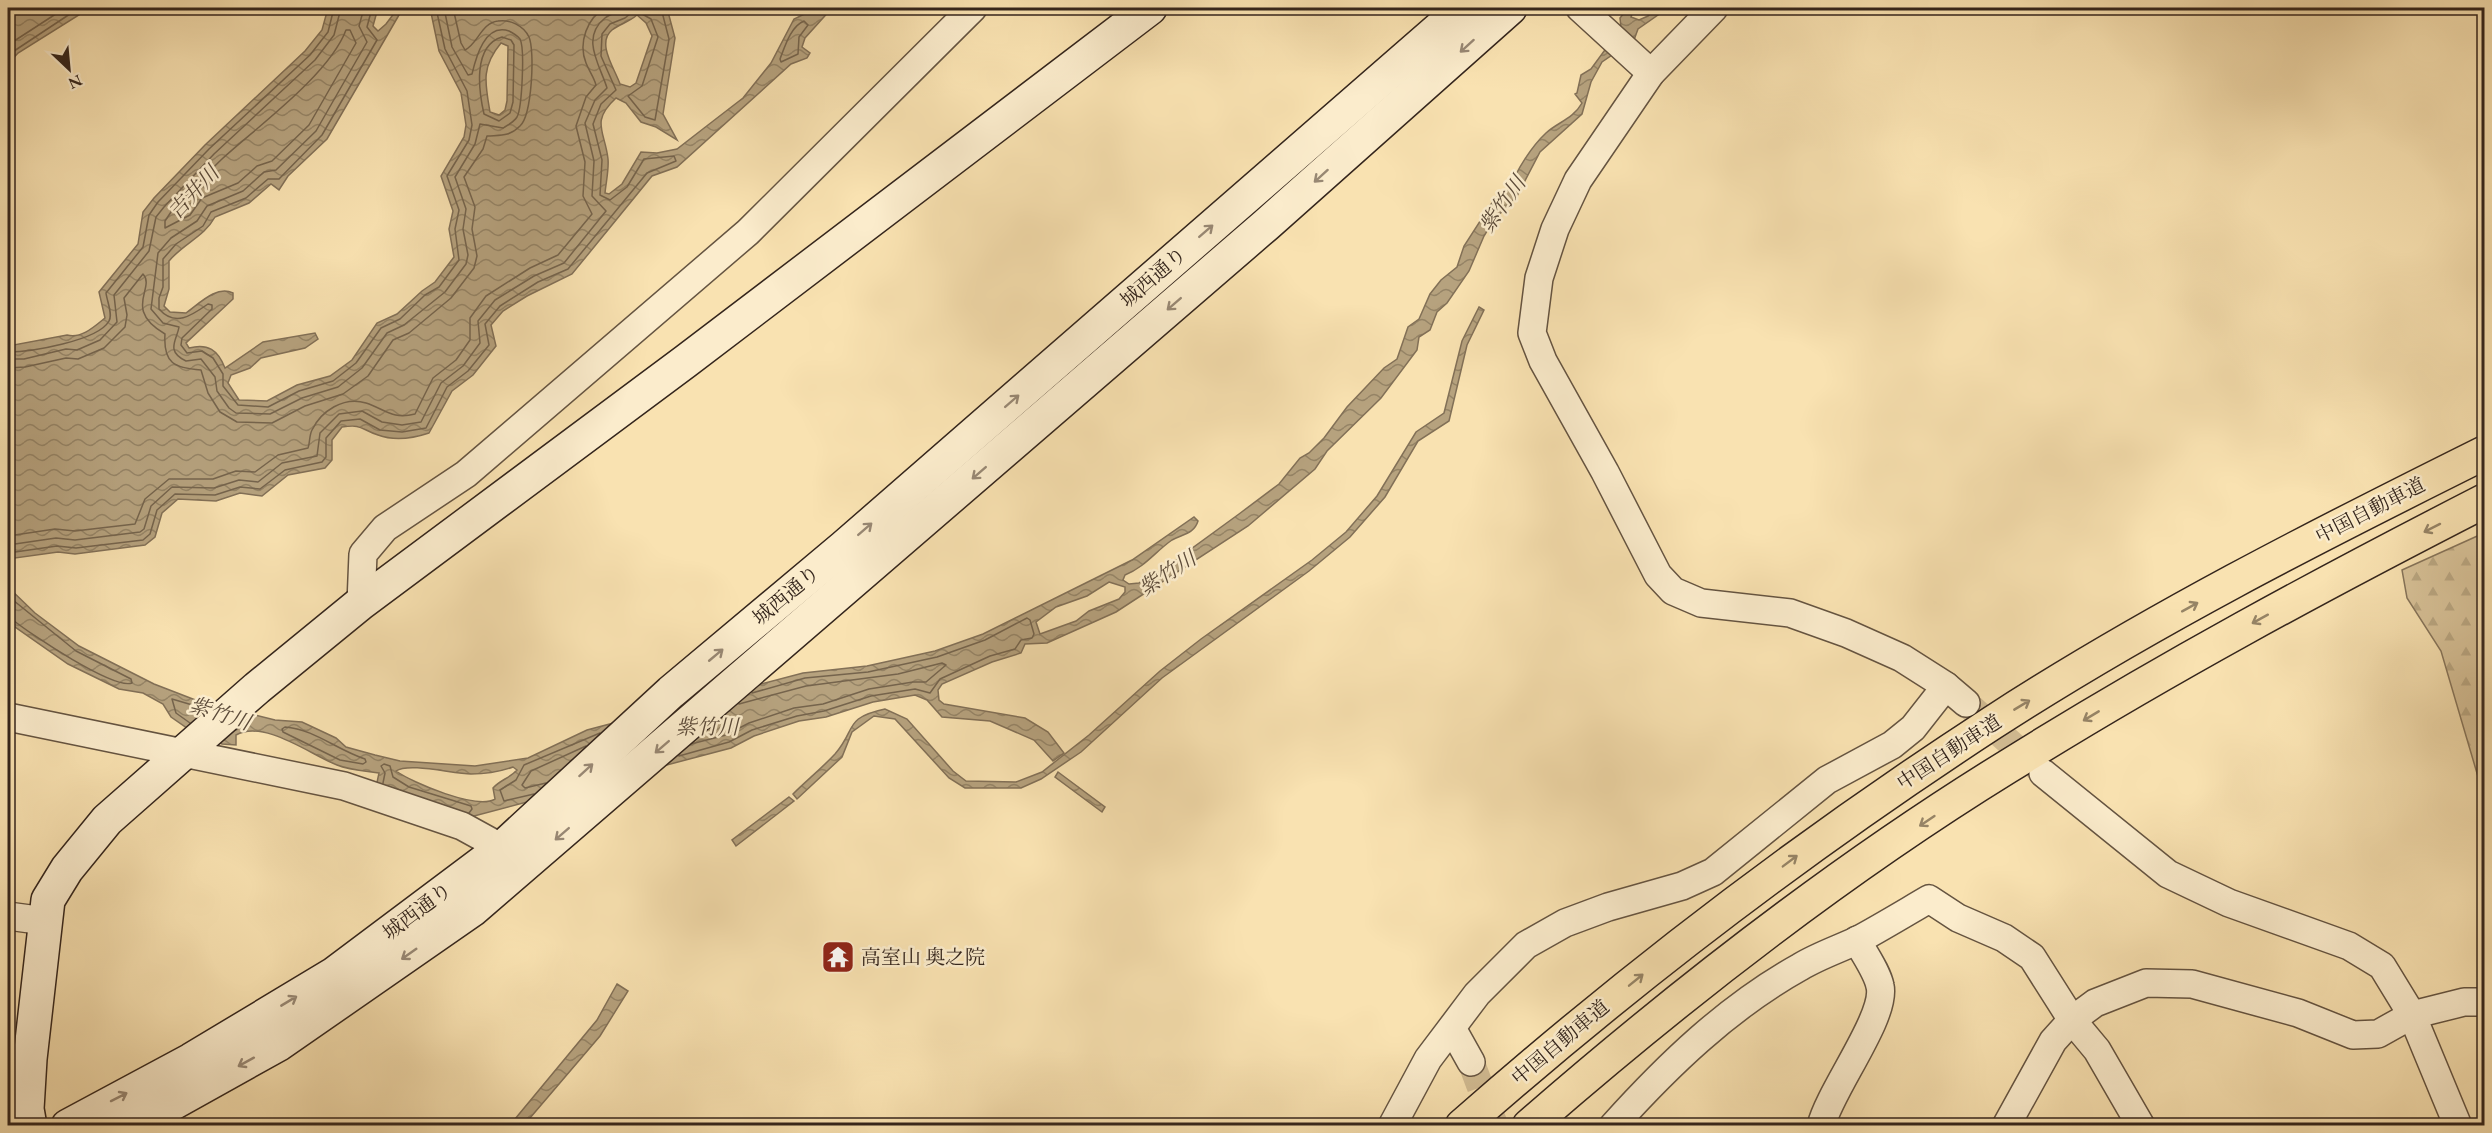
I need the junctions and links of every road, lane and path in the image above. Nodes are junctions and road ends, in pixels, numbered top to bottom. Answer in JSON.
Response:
{"nodes":[{"id":1,"x":973,"y":8,"type":"edge"},
{"id":2,"x":1150,"y":8,"type":"edge"},
{"id":3,"x":1463,"y":8,"type":"edge"},
{"id":4,"x":1510,"y":8,"type":"edge"},
{"id":5,"x":1714,"y":8,"type":"edge"},
{"id":6,"x":1587,"y":13,"type":"edge"},
{"id":7,"x":1645,"y":68,"type":"junction"},
{"id":8,"x":2484,"y":453,"type":"edge"},
{"id":9,"x":2484,"y":501,"type":"edge"},
{"id":10,"x":362,"y":603,"type":"junction"},
{"id":11,"x":8,"y":717,"type":"edge"},
{"id":12,"x":187,"y":749,"type":"junction"},
{"id":13,"x":2043,"y":773,"type":"tunnel mouth"},
{"id":14,"x":513,"y":857,"type":"junction"},
{"id":15,"x":8,"y":916,"type":"edge"},
{"id":16,"x":45,"y":921,"type":"junction"},
{"id":17,"x":1857,"y":940,"type":"junction"},
{"id":18,"x":2484,"y":1002,"type":"edge"},
{"id":19,"x":2412,"y":1015,"type":"junction"},
{"id":20,"x":2072,"y":1020,"type":"junction"},
{"id":21,"x":1452,"y":1028,"type":"junction"},
{"id":22,"x":1471,"y":1062,"type":"tunnel mouth"},
{"id":23,"x":30,"y":1125,"type":"edge"},
{"id":24,"x":68,"y":1125,"type":"edge"},
{"id":25,"x":132,"y":1125,"type":"edge"},
{"id":26,"x":1392,"y":1125,"type":"edge"},
{"id":27,"x":1462,"y":1125,"type":"edge"},
{"id":28,"x":1529,"y":1125,"type":"edge"},
{"id":29,"x":1613,"y":1125,"type":"edge"},
{"id":30,"x":1821,"y":1125,"type":"edge"},
{"id":31,"x":2006,"y":1125,"type":"edge"},
{"id":32,"x":2141,"y":1125,"type":"edge"},
{"id":33,"x":2458,"y":1125,"type":"edge"}],
"edges":[{"from":1,"to":10,"type":"street"},
{"from":2,"to":10,"type":"street"},
{"from":14,"to":3,"type":"street","name":"城西通り","one_way":true},
{"from":4,"to":14,"type":"street","name":"城西通り","one_way":true},
{"from":5,"to":7,"type":"street"},
{"from":6,"to":7,"type":"street"},
{"from":7,"to":21,"type":"street"},
{"from":27,"to":8,"type":"highway","name":"中国自動車道","one_way":true},
{"from":9,"to":28,"type":"highway","one_way":true},
{"from":10,"to":12,"type":"street"},
{"from":11,"to":12,"type":"street"},
{"from":12,"to":14,"type":"street"},
{"from":12,"to":16,"type":"street"},
{"from":13,"to":19,"type":"street"},
{"from":24,"to":14,"type":"street","name":"城西通り","one_way":true},
{"from":14,"to":25,"type":"street","name":"城西通り","one_way":true},
{"from":15,"to":16,"type":"street"},
{"from":16,"to":23,"type":"street"},
{"from":17,"to":20,"type":"street"},
{"from":17,"to":29,"type":"street"},
{"from":17,"to":30,"type":"street"},
{"from":18,"to":19,"type":"street"},
{"from":19,"to":20,"type":"street"},
{"from":19,"to":33,"type":"street"},
{"from":20,"to":31,"type":"street"},
{"from":20,"to":32,"type":"street"},
{"from":21,"to":22,"type":"street"},
{"from":21,"to":26,"type":"street"}]}
